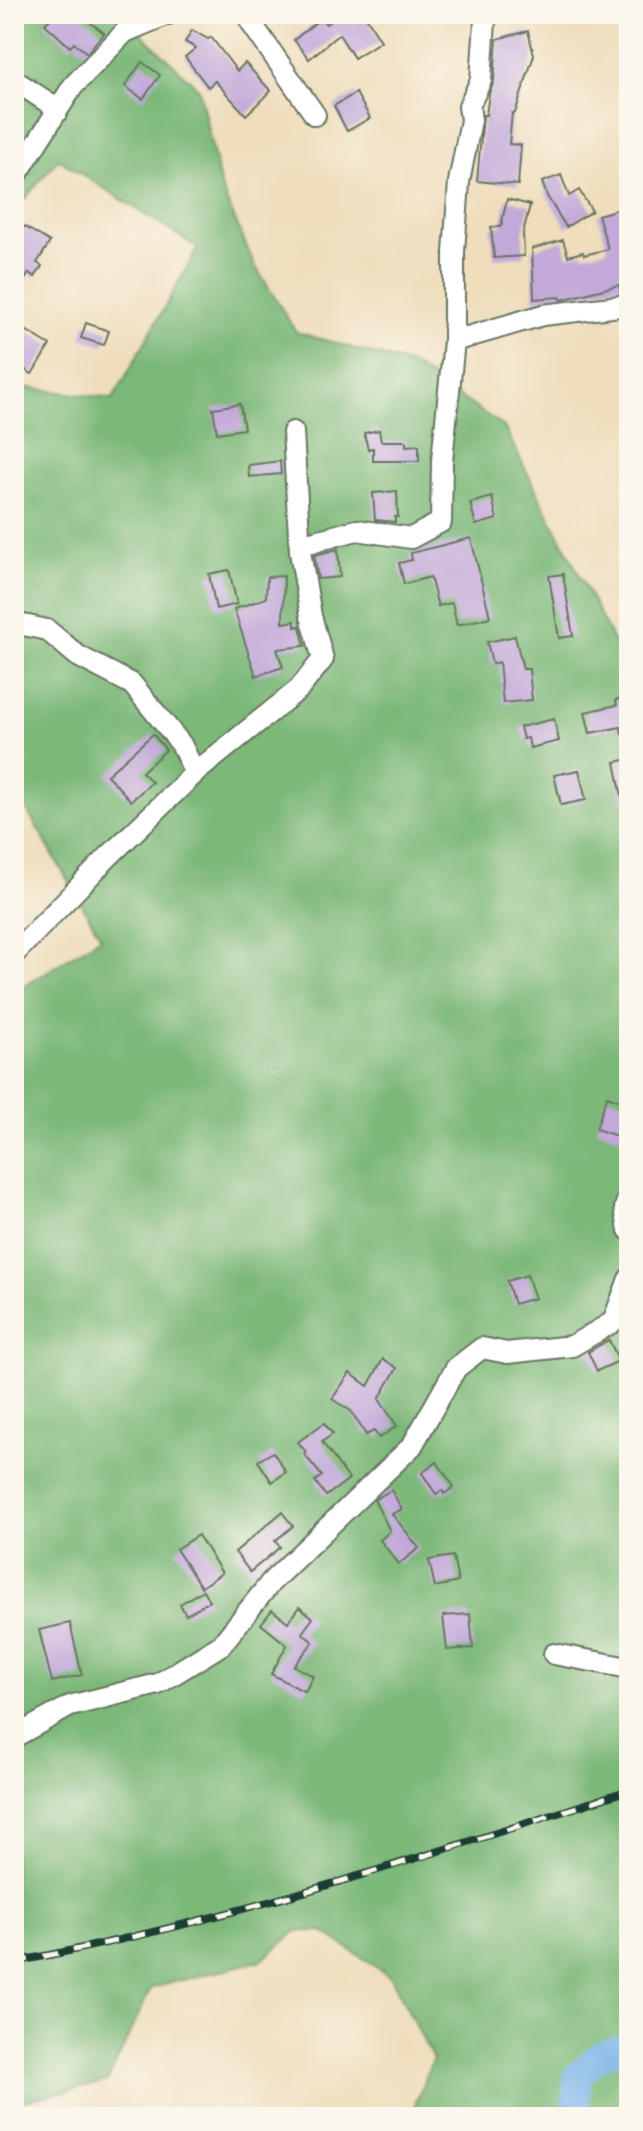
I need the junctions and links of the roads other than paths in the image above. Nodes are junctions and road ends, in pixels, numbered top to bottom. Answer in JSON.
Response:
{"nodes":[{"id":1,"x":168,"y":14,"type":"edge"},
{"id":2,"x":247,"y":14,"type":"edge"},
{"id":3,"x":483,"y":14,"type":"edge"},
{"id":4,"x":14,"y":80,"type":"edge"},
{"id":5,"x":58,"y":109,"type":"junction"},
{"id":6,"x":315,"y":115,"type":"dead end"},
{"id":7,"x":14,"y":179,"type":"edge"},
{"id":8,"x":629,"y":305,"type":"edge"},
{"id":9,"x":454,"y":341,"type":"junction"},
{"id":10,"x":293,"y":432,"type":"dead end"},
{"id":11,"x":300,"y":545,"type":"junction"},
{"id":12,"x":14,"y":623,"type":"edge"},
{"id":13,"x":195,"y":773,"type":"junction"},
{"id":14,"x":14,"y":954,"type":"edge"},
{"id":15,"x":629,"y":1195,"type":"edge"},
{"id":16,"x":629,"y":1230,"type":"edge"},
{"id":17,"x":629,"y":1279,"type":"edge"},
{"id":18,"x":554,"y":1654,"type":"dead end"},
{"id":19,"x":629,"y":1668,"type":"edge"},
{"id":20,"x":14,"y":1737,"type":"edge"}],
"edges":[{"from":1,"to":5,"type":"street"},
{"from":2,"to":6,"type":"street"},
{"from":3,"to":9,"type":"street"},
{"from":4,"to":5,"type":"street"},
{"from":5,"to":7,"type":"street"},
{"from":8,"to":9,"type":"street"},
{"from":9,"to":11,"type":"street"},
{"from":10,"to":11,"type":"street"},
{"from":11,"to":13,"type":"street"},
{"from":12,"to":13,"type":"street"},
{"from":13,"to":14,"type":"street"},
{"from":15,"to":16,"type":"street"},
{"from":17,"to":20,"type":"street"},
{"from":18,"to":19,"type":"street"}]}
